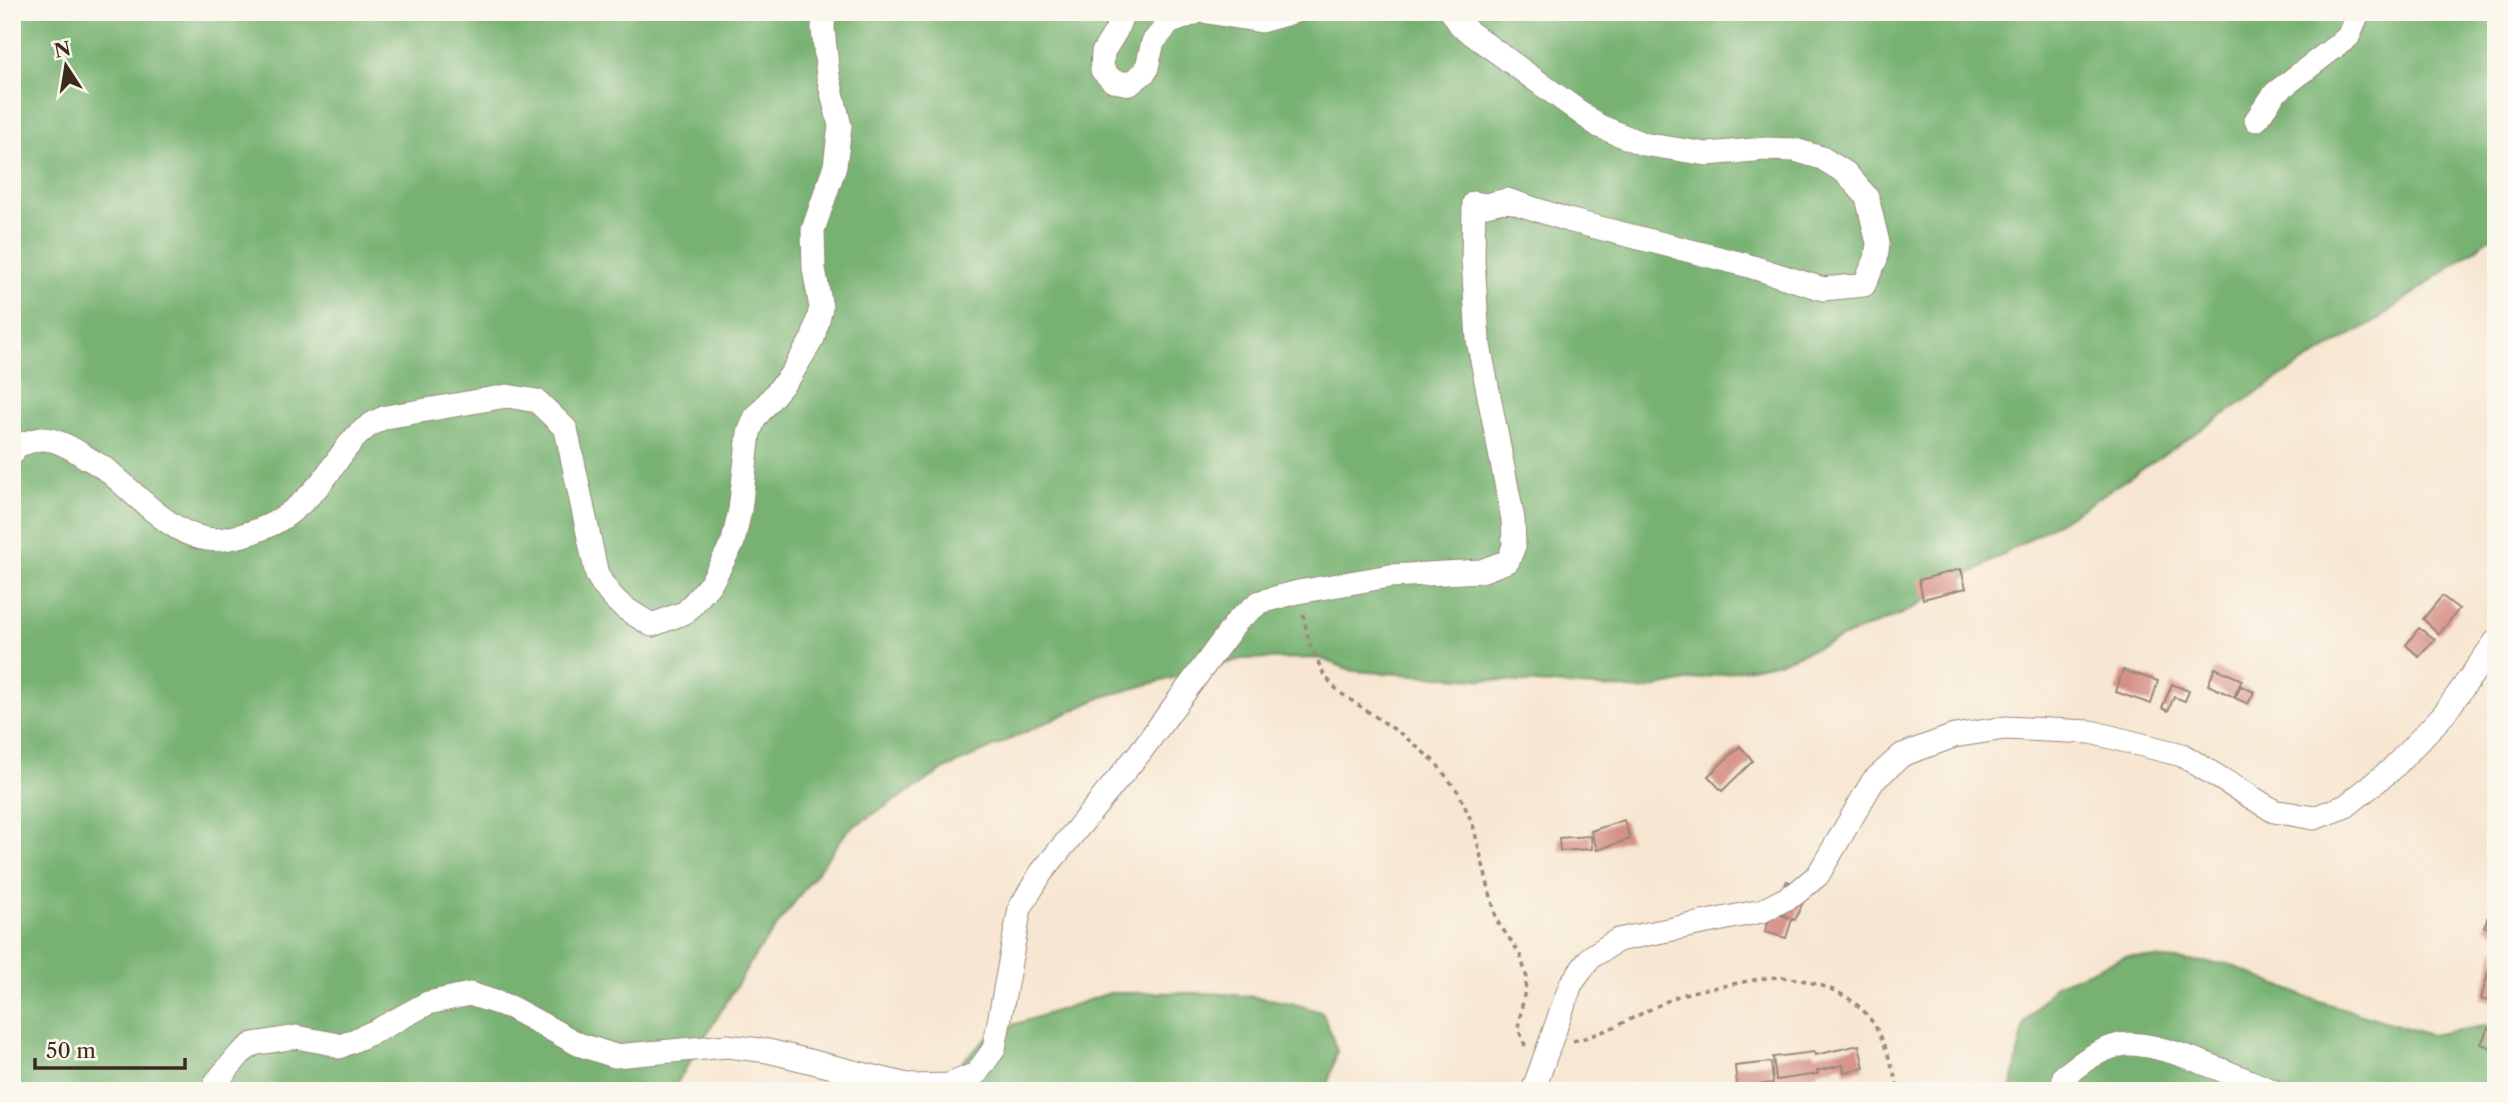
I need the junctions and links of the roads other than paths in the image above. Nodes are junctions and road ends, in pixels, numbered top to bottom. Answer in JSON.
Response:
{"nodes":[{"id":1,"x":824,"y":12,"type":"edge"},
{"id":2,"x":1123,"y":12,"type":"edge"},
{"id":3,"x":1197,"y":12,"type":"edge"},
{"id":4,"x":1208,"y":12,"type":"edge"},
{"id":5,"x":1293,"y":12,"type":"edge"},
{"id":6,"x":1452,"y":12,"type":"edge"},
{"id":7,"x":2359,"y":12,"type":"edge"},
{"id":8,"x":2256,"y":120,"type":"dead end"},
{"id":9,"x":12,"y":453,"type":"edge"},
{"id":10,"x":2496,"y":641,"type":"edge"},
{"id":11,"x":1537,"y":1080,"type":"edge"},
{"id":12,"x":212,"y":1091,"type":"edge"},
{"id":13,"x":2063,"y":1091,"type":"edge"},
{"id":14,"x":2273,"y":1091,"type":"edge"}],
"edges":[{"from":1,"to":9,"type":"street"},
{"from":2,"to":3,"type":"street"},
{"from":4,"to":5,"type":"street"},
{"from":6,"to":12,"type":"street"},
{"from":7,"to":8,"type":"street"},
{"from":10,"to":11,"type":"street"},
{"from":13,"to":14,"type":"street"}]}
